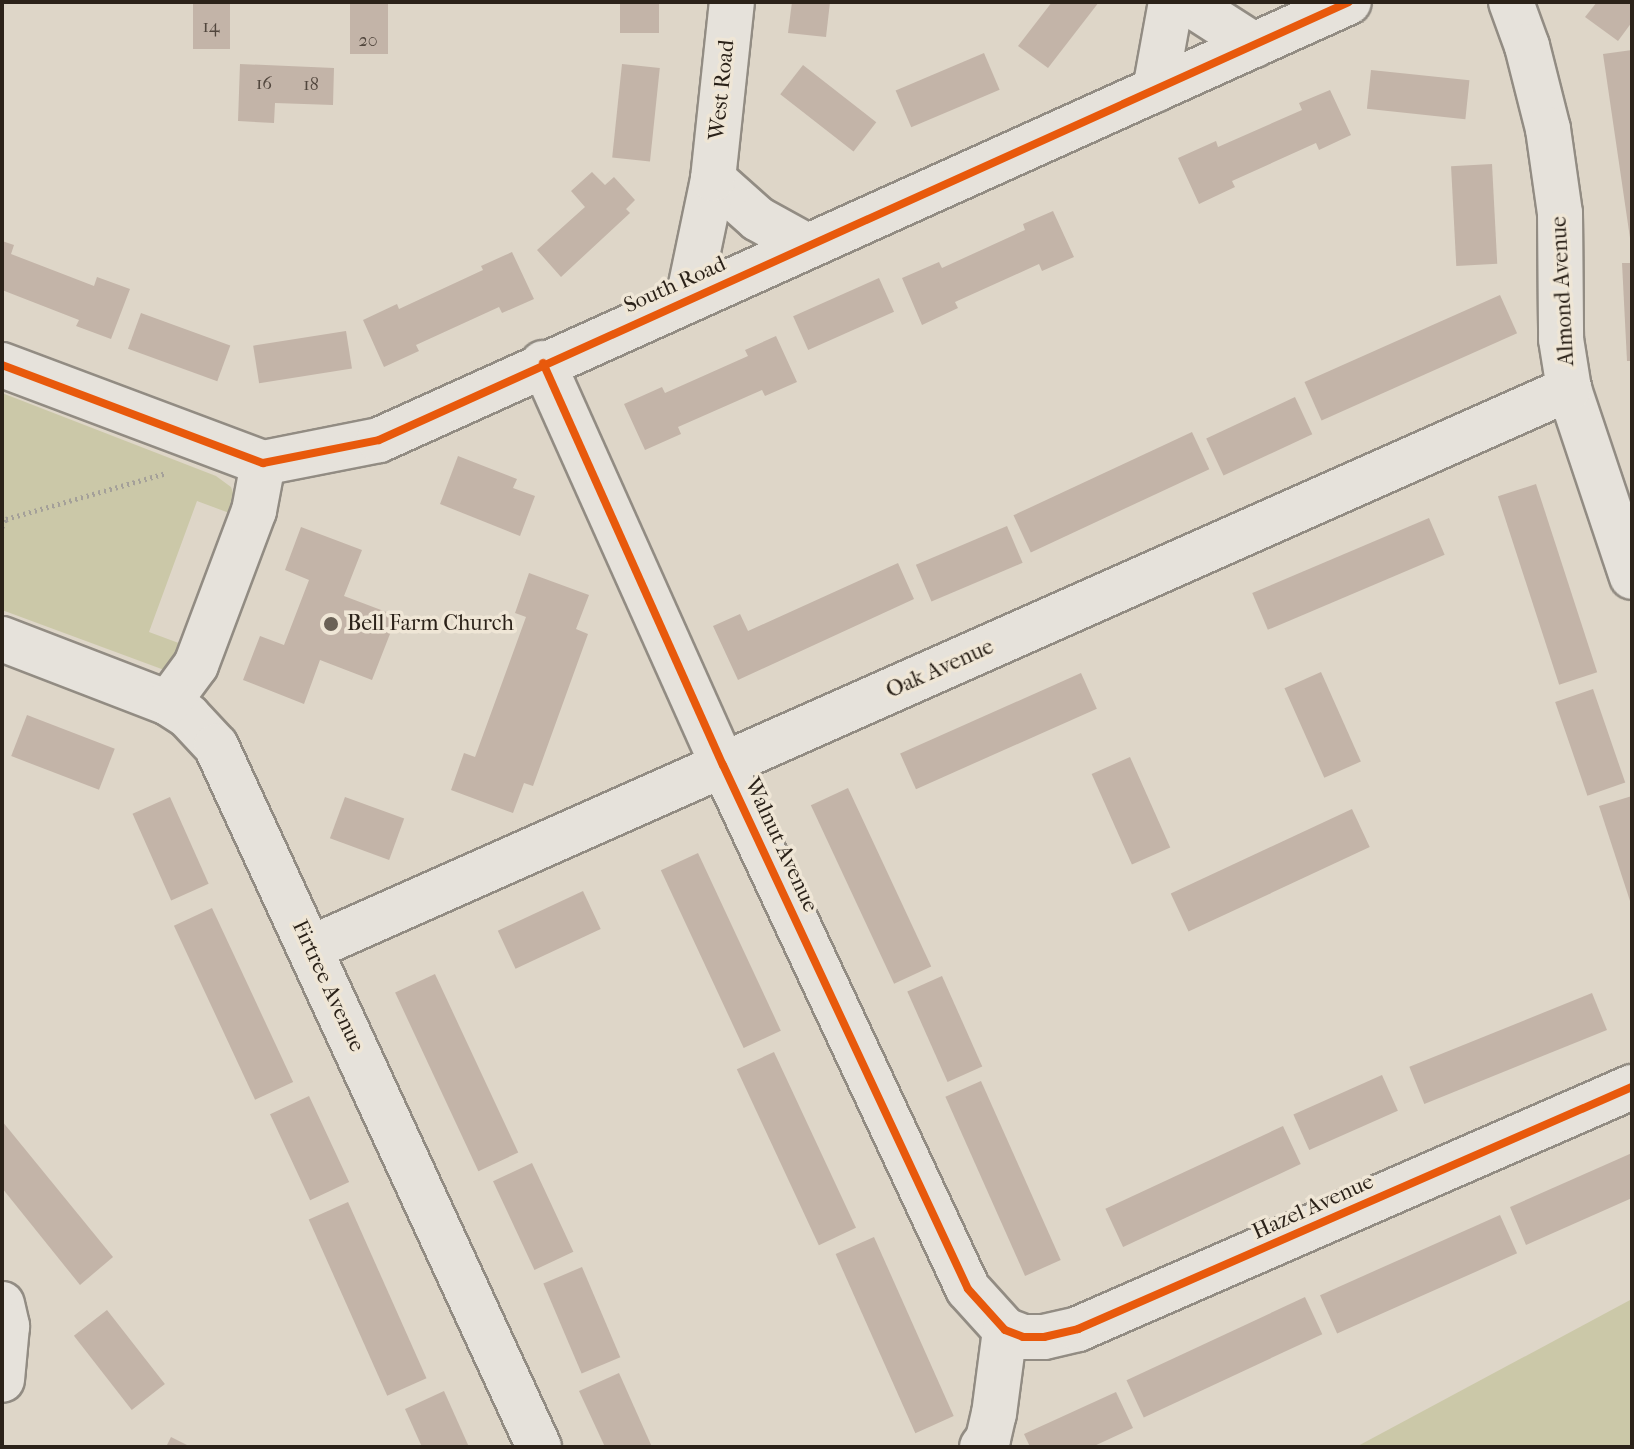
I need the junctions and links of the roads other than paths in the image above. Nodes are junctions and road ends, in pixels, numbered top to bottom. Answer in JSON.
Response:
{"nodes":[{"id":1,"x":732,"y":2,"type":"edge"},
{"id":2,"x":1171,"y":2,"type":"edge"},
{"id":3,"x":1187,"y":2,"type":"edge"},
{"id":4,"x":1349,"y":2,"type":"edge"},
{"id":5,"x":1511,"y":2,"type":"edge"},
{"id":6,"x":1254,"y":45,"type":"junction"},
{"id":7,"x":1155,"y":90,"type":"junction"},
{"id":8,"x":713,"y":179,"type":"junction"},
{"id":9,"x":807,"y":246,"type":"junction"},
{"id":10,"x":688,"y":299,"type":"junction"},
{"id":11,"x":543,"y":363,"type":"junction"},
{"id":12,"x":2,"y":365,"type":"edge"},
{"id":13,"x":1569,"y":389,"type":"junction"},
{"id":14,"x":263,"y":463,"type":"junction"},
{"id":15,"x":1632,"y":577,"type":"edge"},
{"id":16,"x":2,"y":639,"type":"edge"},
{"id":17,"x":168,"y":703,"type":"junction"},
{"id":18,"x":723,"y":765,"type":"junction"},
{"id":19,"x":311,"y":948,"type":"junction"},
{"id":20,"x":1632,"y":1087,"type":"edge"},
{"id":21,"x":2,"y":1304,"type":"edge"},
{"id":22,"x":1005,"y":1330,"type":"junction"},
{"id":23,"x":2,"y":1380,"type":"edge"},
{"id":24,"x":539,"y":1447,"type":"edge"},
{"id":25,"x":982,"y":1447,"type":"edge"}],
"edges":[{"from":1,"to":8,"type":"street","name":"West Road"},
{"from":2,"to":7,"type":"street"},
{"from":3,"to":6,"type":"street"},
{"from":4,"to":6,"type":"street","name":"South Road"},
{"from":5,"to":13,"type":"street","name":"Almond Avenue"},
{"from":6,"to":7,"type":"street","name":"South Road"},
{"from":7,"to":9,"type":"street","name":"South Road"},
{"from":8,"to":9,"type":"street"},
{"from":8,"to":10,"type":"street","name":"West Road"},
{"from":9,"to":10,"type":"street","name":"South Road"},
{"from":10,"to":11,"type":"street","name":"South Road"},
{"from":11,"to":14,"type":"street","name":"South Road"},
{"from":11,"to":18,"type":"street","name":"Walnut Avenue"},
{"from":12,"to":14,"type":"street"},
{"from":13,"to":15,"type":"street","name":"Almond Avenue"},
{"from":13,"to":18,"type":"street","name":"Oak Avenue"},
{"from":14,"to":17,"type":"street"},
{"from":16,"to":17,"type":"street","name":"Firtree Avenue"},
{"from":17,"to":19,"type":"street","name":"Firtree Avenue"},
{"from":18,"to":19,"type":"street","name":"Oak Avenue"},
{"from":18,"to":22,"type":"street","name":"Walnut Avenue"},
{"from":19,"to":24,"type":"street","name":"Firtree Avenue"},
{"from":20,"to":22,"type":"street","name":"Hazel Avenue"},
{"from":21,"to":23,"type":"street"},
{"from":22,"to":25,"type":"street"}]}
